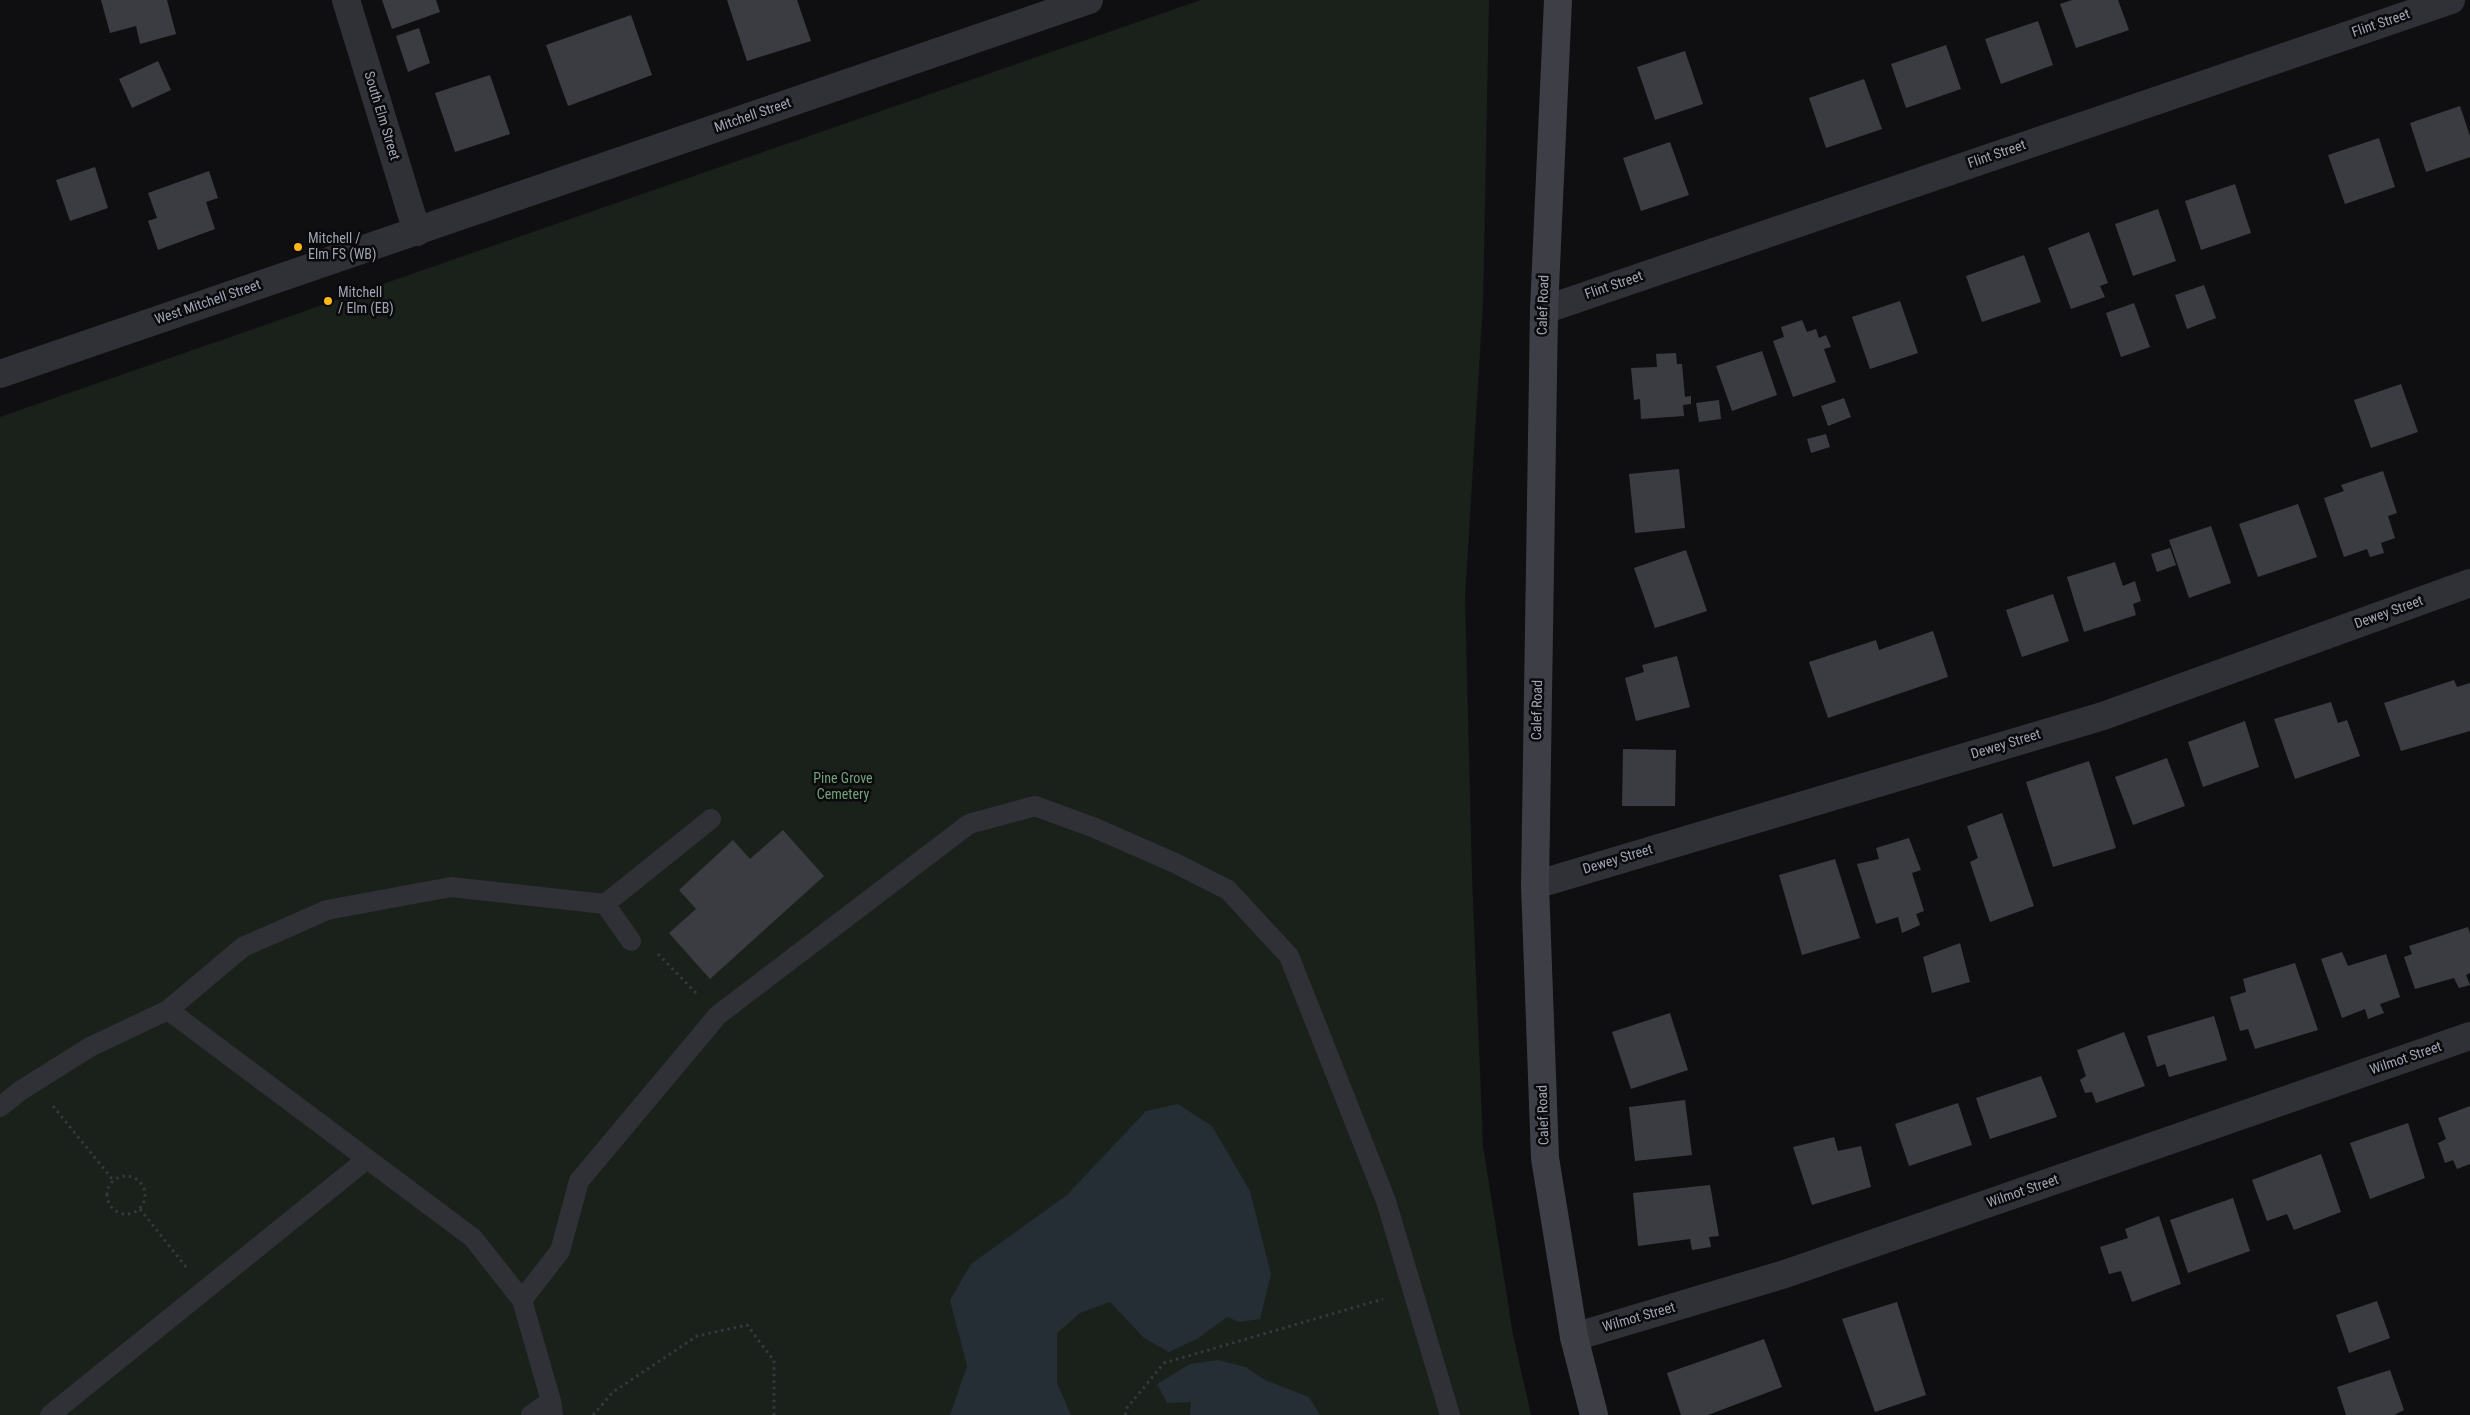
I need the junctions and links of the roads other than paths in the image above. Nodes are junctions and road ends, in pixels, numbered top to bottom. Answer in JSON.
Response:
{"nodes":[{"id":1,"x":346,"y":0,"type":"edge"},
{"id":2,"x":1089,"y":0,"type":"edge"},
{"id":3,"x":1558,"y":0,"type":"edge"},
{"id":4,"x":2451,"y":0,"type":"edge"},
{"id":5,"x":417,"y":232,"type":"junction"},
{"id":6,"x":1544,"y":310,"type":"junction"},
{"id":7,"x":0,"y":374,"type":"edge"},
{"id":8,"x":2470,"y":583,"type":"edge"},
{"id":9,"x":711,"y":819,"type":"dead end"},
{"id":10,"x":1535,"y":885,"type":"junction"},
{"id":11,"x":604,"y":904,"type":"junction"},
{"id":12,"x":631,"y":941,"type":"road end"},
{"id":13,"x":168,"y":1010,"type":"junction"},
{"id":14,"x":2470,"y":1036,"type":"edge"},
{"id":15,"x":0,"y":1107,"type":"edge"},
{"id":16,"x":367,"y":1159,"type":"junction"},
{"id":17,"x":522,"y":1300,"type":"junction"},
{"id":18,"x":1574,"y":1337,"type":"junction"},
{"id":19,"x":552,"y":1408,"type":"edge"},
{"id":20,"x":50,"y":1415,"type":"edge"},
{"id":21,"x":531,"y":1415,"type":"edge"},
{"id":22,"x":1450,"y":1415,"type":"edge"},
{"id":23,"x":1594,"y":1415,"type":"edge"}],
"edges":[{"from":1,"to":5,"type":"street","name":"South Elm Street"},
{"from":2,"to":5,"type":"street","name":"Mitchell Street"},
{"from":3,"to":6,"type":"main road","name":"Calef Road"},
{"from":4,"to":6,"type":"street","name":"Flint Street"},
{"from":5,"to":7,"type":"street","name":"West Mitchell Street"},
{"from":6,"to":10,"type":"main road","name":"Calef Road"},
{"from":8,"to":10,"type":"street","name":"Dewey Street"},
{"from":9,"to":11,"type":"lane"},
{"from":10,"to":18,"type":"main road","name":"Calef Road"},
{"from":11,"to":12,"type":"lane"},
{"from":11,"to":13,"type":"lane"},
{"from":13,"to":15,"type":"lane"},
{"from":13,"to":16,"type":"lane"},
{"from":14,"to":18,"type":"street","name":"Wilmot Street"},
{"from":16,"to":17,"type":"lane"},
{"from":16,"to":20,"type":"lane"},
{"from":17,"to":19,"type":"lane"},
{"from":17,"to":22,"type":"lane"},
{"from":18,"to":23,"type":"main road","name":"Calef Road"},
{"from":19,"to":21,"type":"lane"}]}
